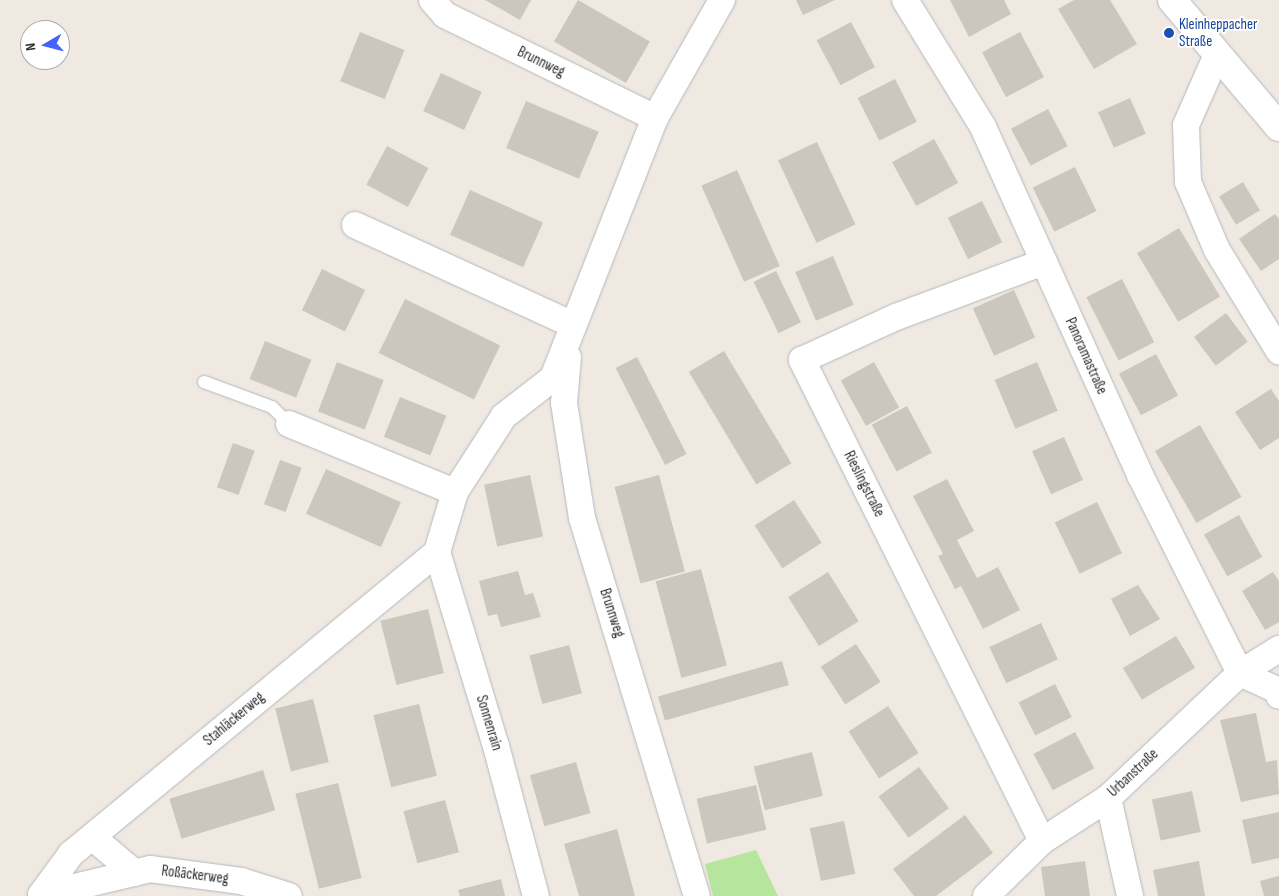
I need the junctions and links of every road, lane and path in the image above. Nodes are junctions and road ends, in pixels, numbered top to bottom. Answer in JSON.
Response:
{"nodes":[{"id":1,"x":432,"y":0,"type":"edge"},
{"id":2,"x":722,"y":0,"type":"edge"},
{"id":3,"x":905,"y":0,"type":"edge"},
{"id":4,"x":1172,"y":0,"type":"edge"},
{"id":5,"x":1216,"y":57,"type":"junction"},
{"id":6,"x":656,"y":118,"type":"junction"},
{"id":7,"x":1279,"y":126,"type":"edge"},
{"id":8,"x":355,"y":225,"type":"dead end"},
{"id":9,"x":1044,"y":262,"type":"junction"},
{"id":10,"x":571,"y":324,"type":"junction"},
{"id":11,"x":1279,"y":351,"type":"edge"},
{"id":12,"x":204,"y":382,"type":"dead end"},
{"id":13,"x":289,"y":424,"type":"joint"},
{"id":14,"x":455,"y":492,"type":"junction"},
{"id":15,"x":437,"y":552,"type":"junction"},
{"id":16,"x":1279,"y":649,"type":"edge"},
{"id":17,"x":1240,"y":673,"type":"junction"},
{"id":18,"x":1279,"y":696,"type":"edge"},
{"id":19,"x":1108,"y":798,"type":"junction"},
{"id":20,"x":92,"y":837,"type":"junction"},
{"id":21,"x":1042,"y":841,"type":"junction"},
{"id":22,"x":135,"y":873,"type":"junction"},
{"id":23,"x":41,"y":894,"type":"joint"},
{"id":24,"x":289,"y":896,"type":"edge"},
{"id":25,"x":536,"y":896,"type":"edge"},
{"id":26,"x":697,"y":896,"type":"edge"},
{"id":27,"x":986,"y":896,"type":"edge"},
{"id":28,"x":1130,"y":896,"type":"edge"}],
"edges":[{"from":1,"to":6,"type":"street","name":"Brunnweg"},
{"from":2,"to":6,"type":"street","name":"Brunnweg"},
{"from":3,"to":9,"type":"street","name":"Panoramastraße"},
{"from":4,"to":5,"type":"street"},
{"from":5,"to":7,"type":"street"},
{"from":5,"to":11,"type":"street"},
{"from":6,"to":10,"type":"street","name":"Brunnweg"},
{"from":8,"to":10,"type":"street"},
{"from":9,"to":17,"type":"street","name":"Panoramastraße"},
{"from":9,"to":21,"type":"street","name":"Rieslingstraße"},
{"from":10,"to":14,"type":"street","name":"Brunnweg"},
{"from":10,"to":26,"type":"street","name":"Brunnweg"},
{"from":12,"to":13,"type":"lane"},
{"from":13,"to":14,"type":"street"},
{"from":14,"to":15,"type":"street","name":"Brunnweg"},
{"from":15,"to":20,"type":"street","name":"Stahläckerweg"},
{"from":15,"to":25,"type":"street","name":"Sonnenrain"},
{"from":16,"to":17,"type":"street","name":"Urbanstraße"},
{"from":17,"to":18,"type":"street"},
{"from":17,"to":19,"type":"street","name":"Urbanstraße"},
{"from":19,"to":21,"type":"street","name":"Urbanstraße"},
{"from":19,"to":28,"type":"street"},
{"from":20,"to":22,"type":"street"},
{"from":20,"to":23,"type":"street","name":"Stahläckerweg"},
{"from":21,"to":27,"type":"street","name":"Urbanstraße"},
{"from":22,"to":23,"type":"street","name":"Roßäckerweg"},
{"from":22,"to":24,"type":"street","name":"Roßäckerweg"}]}
